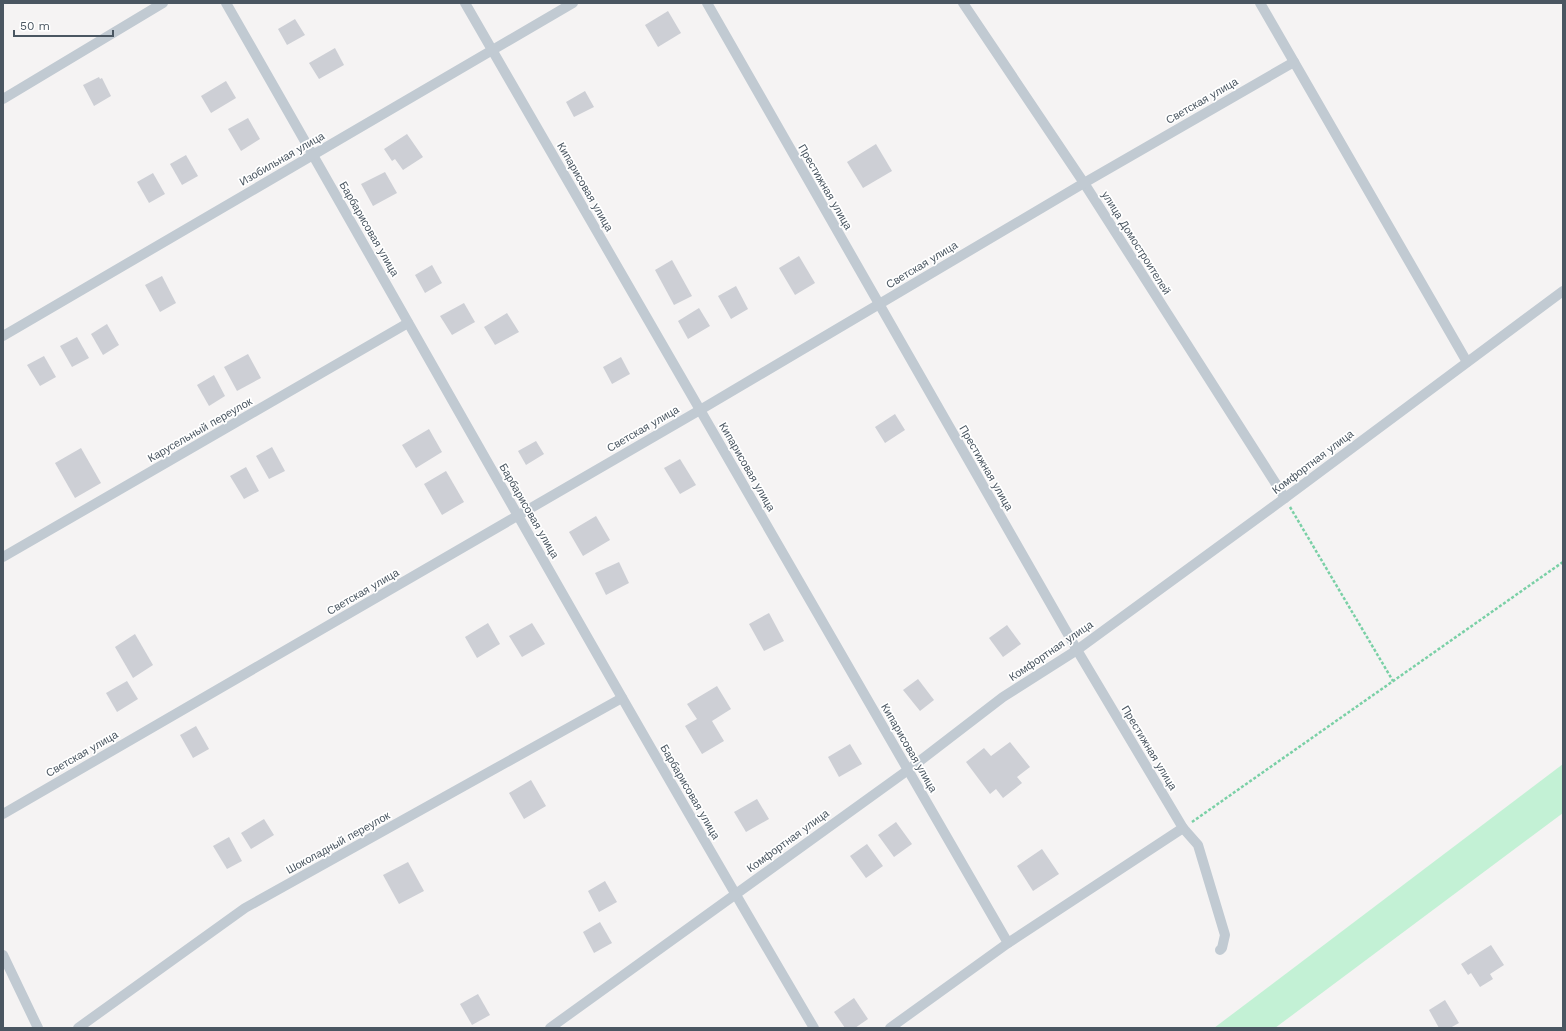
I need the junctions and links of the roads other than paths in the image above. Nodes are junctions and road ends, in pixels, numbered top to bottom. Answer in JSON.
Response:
{"nodes":[{"id":1,"x":163,"y":3,"type":"edge"},
{"id":2,"x":226,"y":3,"type":"edge"},
{"id":3,"x":465,"y":3,"type":"edge"},
{"id":4,"x":573,"y":3,"type":"edge"},
{"id":5,"x":707,"y":3,"type":"edge"},
{"id":6,"x":963,"y":3,"type":"edge"},
{"id":7,"x":1260,"y":3,"type":"edge"},
{"id":8,"x":492,"y":51,"type":"junction"},
{"id":9,"x":1294,"y":62,"type":"junction"},
{"id":10,"x":3,"y":99,"type":"edge"},
{"id":11,"x":313,"y":155,"type":"junction"},
{"id":12,"x":1084,"y":183,"type":"junction"},
{"id":13,"x":1563,"y":290,"type":"edge"},
{"id":14,"x":879,"y":305,"type":"junction"},
{"id":15,"x":408,"y":323,"type":"junction"},
{"id":16,"x":3,"y":336,"type":"edge"},
{"id":17,"x":1467,"y":362,"type":"junction"},
{"id":18,"x":700,"y":410,"type":"junction"},
{"id":19,"x":1285,"y":498,"type":"junction"},
{"id":20,"x":518,"y":516,"type":"junction"},
{"id":21,"x":3,"y":557,"type":"edge"},
{"id":22,"x":1077,"y":650,"type":"junction"},
{"id":23,"x":622,"y":698,"type":"junction"},
{"id":24,"x":908,"y":770,"type":"junction"},
{"id":25,"x":3,"y":814,"type":"edge"},
{"id":26,"x":1183,"y":828,"type":"junction"},
{"id":27,"x":735,"y":894,"type":"junction"},
{"id":28,"x":1008,"y":943,"type":"junction"},
{"id":29,"x":1220,"y":950,"type":"dead end"},
{"id":30,"x":3,"y":955,"type":"edge"},
{"id":31,"x":38,"y":1028,"type":"edge"},
{"id":32,"x":78,"y":1028,"type":"edge"},
{"id":33,"x":550,"y":1028,"type":"edge"},
{"id":34,"x":814,"y":1028,"type":"edge"},
{"id":35,"x":890,"y":1028,"type":"edge"}],
"edges":[{"from":1,"to":10,"type":"street"},
{"from":2,"to":11,"type":"street","name":"Барбарисовая улица"},
{"from":3,"to":8,"type":"street","name":"Кипарисовая улица"},
{"from":4,"to":8,"type":"street","name":"Изобильная улица"},
{"from":5,"to":14,"type":"street","name":"Престижная улица"},
{"from":6,"to":12,"type":"street","name":"улица Домостроителей"},
{"from":7,"to":9,"type":"street"},
{"from":8,"to":11,"type":"street","name":"Изобильная улица"},
{"from":8,"to":18,"type":"street","name":"Кипарисовая улица"},
{"from":9,"to":12,"type":"street","name":"Светская улица"},
{"from":9,"to":17,"type":"street"},
{"from":11,"to":15,"type":"street","name":"Барбарисовая улица"},
{"from":11,"to":16,"type":"street","name":"Изобильная улица"},
{"from":12,"to":14,"type":"street","name":"Светская улица"},
{"from":12,"to":19,"type":"street","name":"улица Домостроителей"},
{"from":13,"to":17,"type":"street","name":"Комфортная улица"},
{"from":14,"to":18,"type":"street","name":"Светская улица"},
{"from":14,"to":22,"type":"street","name":"Престижная улица"},
{"from":15,"to":20,"type":"street","name":"Барбарисовая улица"},
{"from":15,"to":21,"type":"street","name":"Карусельный переулок"},
{"from":17,"to":19,"type":"street","name":"Комфортная улица"},
{"from":18,"to":20,"type":"street","name":"Светская улица"},
{"from":18,"to":24,"type":"street","name":"Кипарисовая улица"},
{"from":19,"to":22,"type":"street","name":"Комфортная улица"},
{"from":20,"to":23,"type":"street","name":"Барбарисовая улица"},
{"from":20,"to":25,"type":"street","name":"Светская улица"},
{"from":22,"to":24,"type":"street","name":"Комфортная улица"},
{"from":22,"to":26,"type":"street","name":"Престижная улица"},
{"from":23,"to":27,"type":"street","name":"Барбарисовая улица"},
{"from":23,"to":32,"type":"street","name":"Шоколадный переулок"},
{"from":24,"to":27,"type":"street","name":"Комфортная улица"},
{"from":24,"to":28,"type":"street","name":"Кипарисовая улица"},
{"from":26,"to":28,"type":"street"},
{"from":26,"to":29,"type":"street","name":"Престижная улица"},
{"from":27,"to":33,"type":"street","name":"Комфортная улица"},
{"from":27,"to":34,"type":"street","name":"Барбарисовая улица"},
{"from":28,"to":35,"type":"street"},
{"from":30,"to":31,"type":"street"}]}
